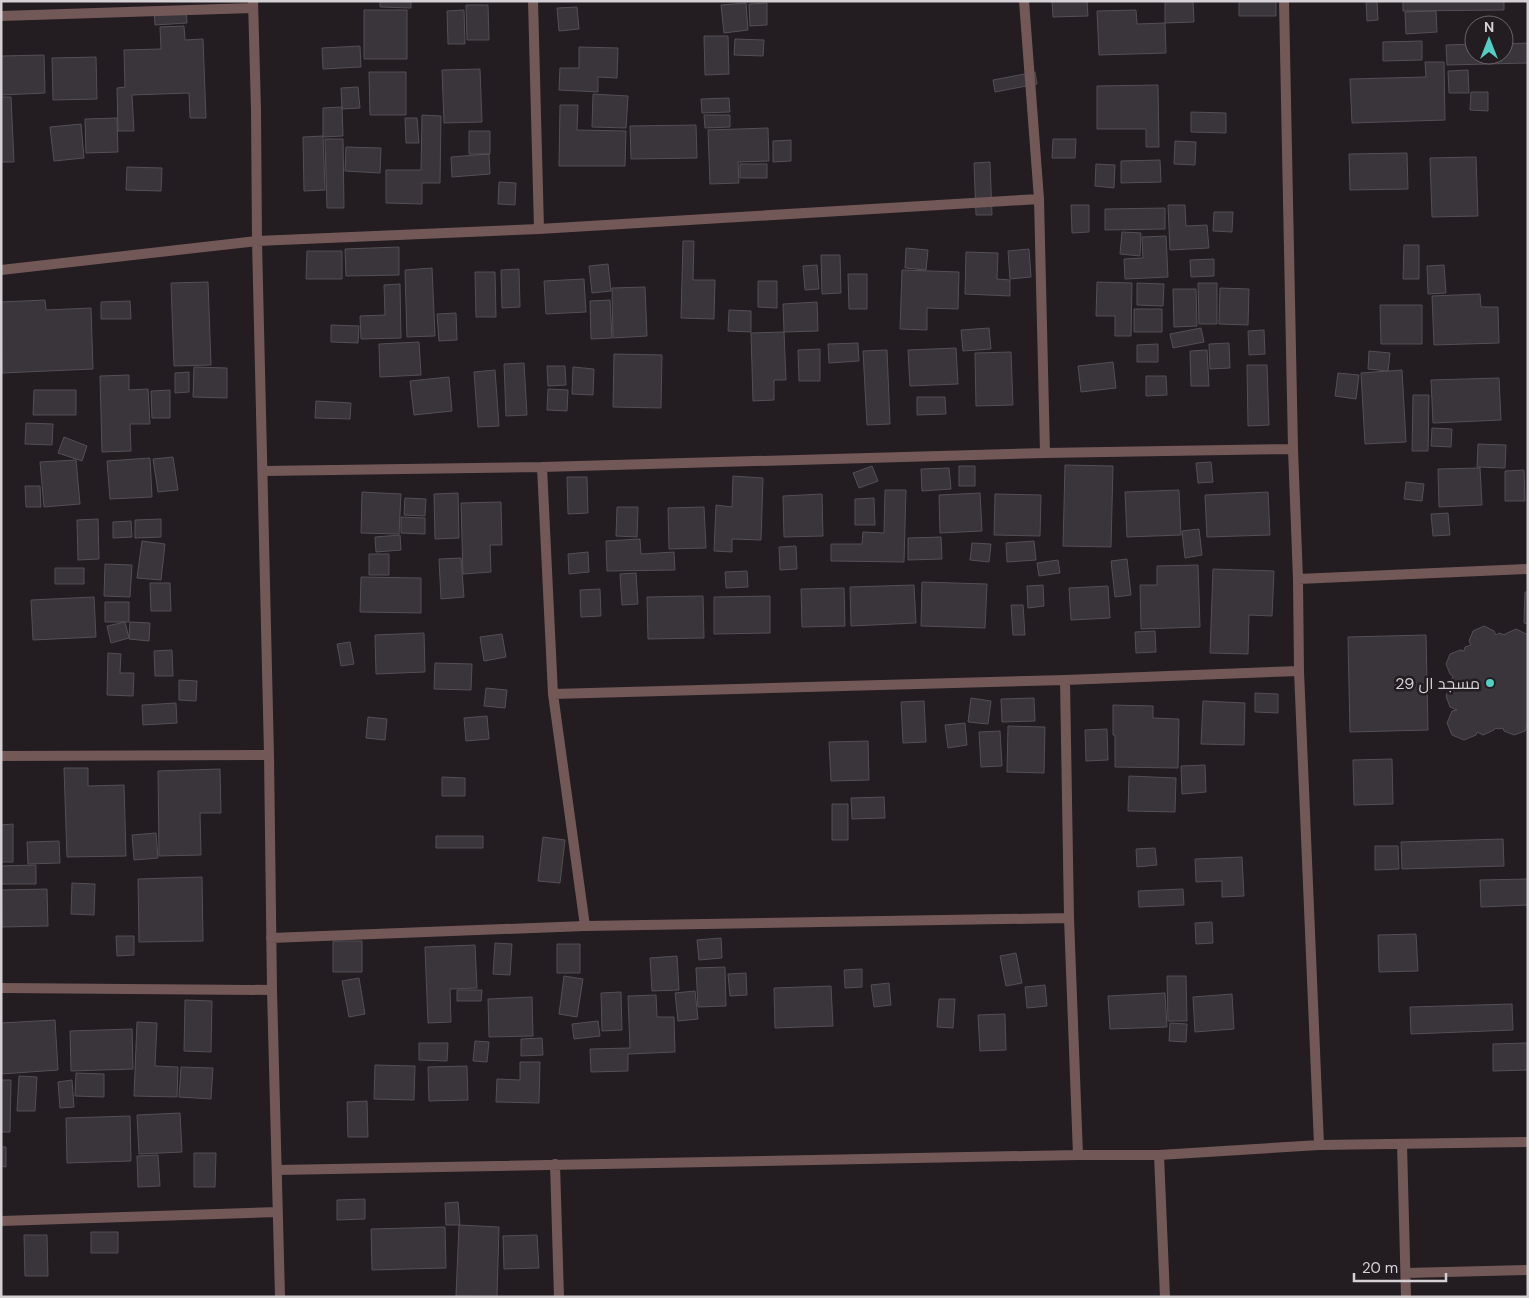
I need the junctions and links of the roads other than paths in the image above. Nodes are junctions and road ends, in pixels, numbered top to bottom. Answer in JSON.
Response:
{"nodes":[{"id":1,"x":533,"y":1,"type":"edge"},
{"id":2,"x":1024,"y":1,"type":"edge"},
{"id":3,"x":1284,"y":1,"type":"edge"},
{"id":4,"x":253,"y":5,"type":"edge"},
{"id":5,"x":1,"y":16,"type":"edge"},
{"id":6,"x":1039,"y":199,"type":"junction"},
{"id":7,"x":539,"y":229,"type":"junction"},
{"id":8,"x":257,"y":241,"type":"junction"},
{"id":9,"x":1,"y":270,"type":"edge"},
{"id":10,"x":1293,"y":449,"type":"junction"},
{"id":11,"x":1045,"y":453,"type":"junction"},
{"id":12,"x":542,"y":467,"type":"junction"},
{"id":13,"x":263,"y":472,"type":"junction"},
{"id":14,"x":1528,"y":569,"type":"edge"},
{"id":15,"x":1298,"y":579,"type":"junction"},
{"id":16,"x":1300,"y":671,"type":"junction"},
{"id":17,"x":1065,"y":680,"type":"junction"},
{"id":18,"x":553,"y":694,"type":"junction"},
{"id":19,"x":269,"y":755,"type":"junction"},
{"id":20,"x":1,"y":756,"type":"edge"},
{"id":21,"x":1069,"y":918,"type":"junction"},
{"id":22,"x":585,"y":926,"type":"junction"},
{"id":23,"x":271,"y":938,"type":"junction"},
{"id":24,"x":1,"y":988,"type":"edge"},
{"id":25,"x":272,"y":990,"type":"junction"},
{"id":26,"x":1528,"y":1142,"type":"edge"},
{"id":27,"x":1402,"y":1144,"type":"junction"},
{"id":28,"x":1320,"y":1145,"type":"junction"},
{"id":29,"x":1078,"y":1155,"type":"junction"},
{"id":30,"x":1159,"y":1155,"type":"junction"},
{"id":31,"x":555,"y":1164,"type":"junction"},
{"id":32,"x":277,"y":1170,"type":"junction"},
{"id":33,"x":277,"y":1212,"type":"junction"},
{"id":34,"x":1,"y":1221,"type":"edge"},
{"id":35,"x":1528,"y":1270,"type":"edge"},
{"id":36,"x":1406,"y":1273,"type":"junction"},
{"id":37,"x":280,"y":1297,"type":"edge"},
{"id":38,"x":559,"y":1297,"type":"edge"},
{"id":39,"x":1165,"y":1297,"type":"edge"},
{"id":40,"x":1406,"y":1297,"type":"edge"}],
"edges":[{"from":1,"to":7,"type":"street"},
{"from":2,"to":6,"type":"street"},
{"from":3,"to":10,"type":"street"},
{"from":4,"to":5,"type":"street"},
{"from":4,"to":8,"type":"street"},
{"from":6,"to":7,"type":"street"},
{"from":6,"to":11,"type":"street"},
{"from":7,"to":8,"type":"street"},
{"from":8,"to":9,"type":"street"},
{"from":8,"to":13,"type":"street"},
{"from":10,"to":11,"type":"street"},
{"from":10,"to":15,"type":"street"},
{"from":11,"to":12,"type":"street"},
{"from":12,"to":13,"type":"street"},
{"from":12,"to":18,"type":"street"},
{"from":13,"to":19,"type":"street"},
{"from":14,"to":15,"type":"street"},
{"from":15,"to":16,"type":"street"},
{"from":16,"to":17,"type":"street"},
{"from":16,"to":28,"type":"street"},
{"from":17,"to":18,"type":"street"},
{"from":17,"to":21,"type":"street"},
{"from":18,"to":22,"type":"street"},
{"from":19,"to":20,"type":"street"},
{"from":19,"to":23,"type":"street"},
{"from":21,"to":22,"type":"street"},
{"from":21,"to":29,"type":"street"},
{"from":22,"to":23,"type":"street"},
{"from":23,"to":25,"type":"street"},
{"from":24,"to":25,"type":"street"},
{"from":25,"to":32,"type":"street"},
{"from":26,"to":27,"type":"street"},
{"from":27,"to":28,"type":"street"},
{"from":27,"to":36,"type":"street"},
{"from":28,"to":30,"type":"street"},
{"from":29,"to":30,"type":"street"},
{"from":29,"to":31,"type":"street"},
{"from":30,"to":39,"type":"street"},
{"from":31,"to":32,"type":"street"},
{"from":31,"to":38,"type":"street"},
{"from":32,"to":33,"type":"street"},
{"from":33,"to":34,"type":"street"},
{"from":33,"to":37,"type":"street"},
{"from":35,"to":36,"type":"street"},
{"from":36,"to":40,"type":"street"}]}
